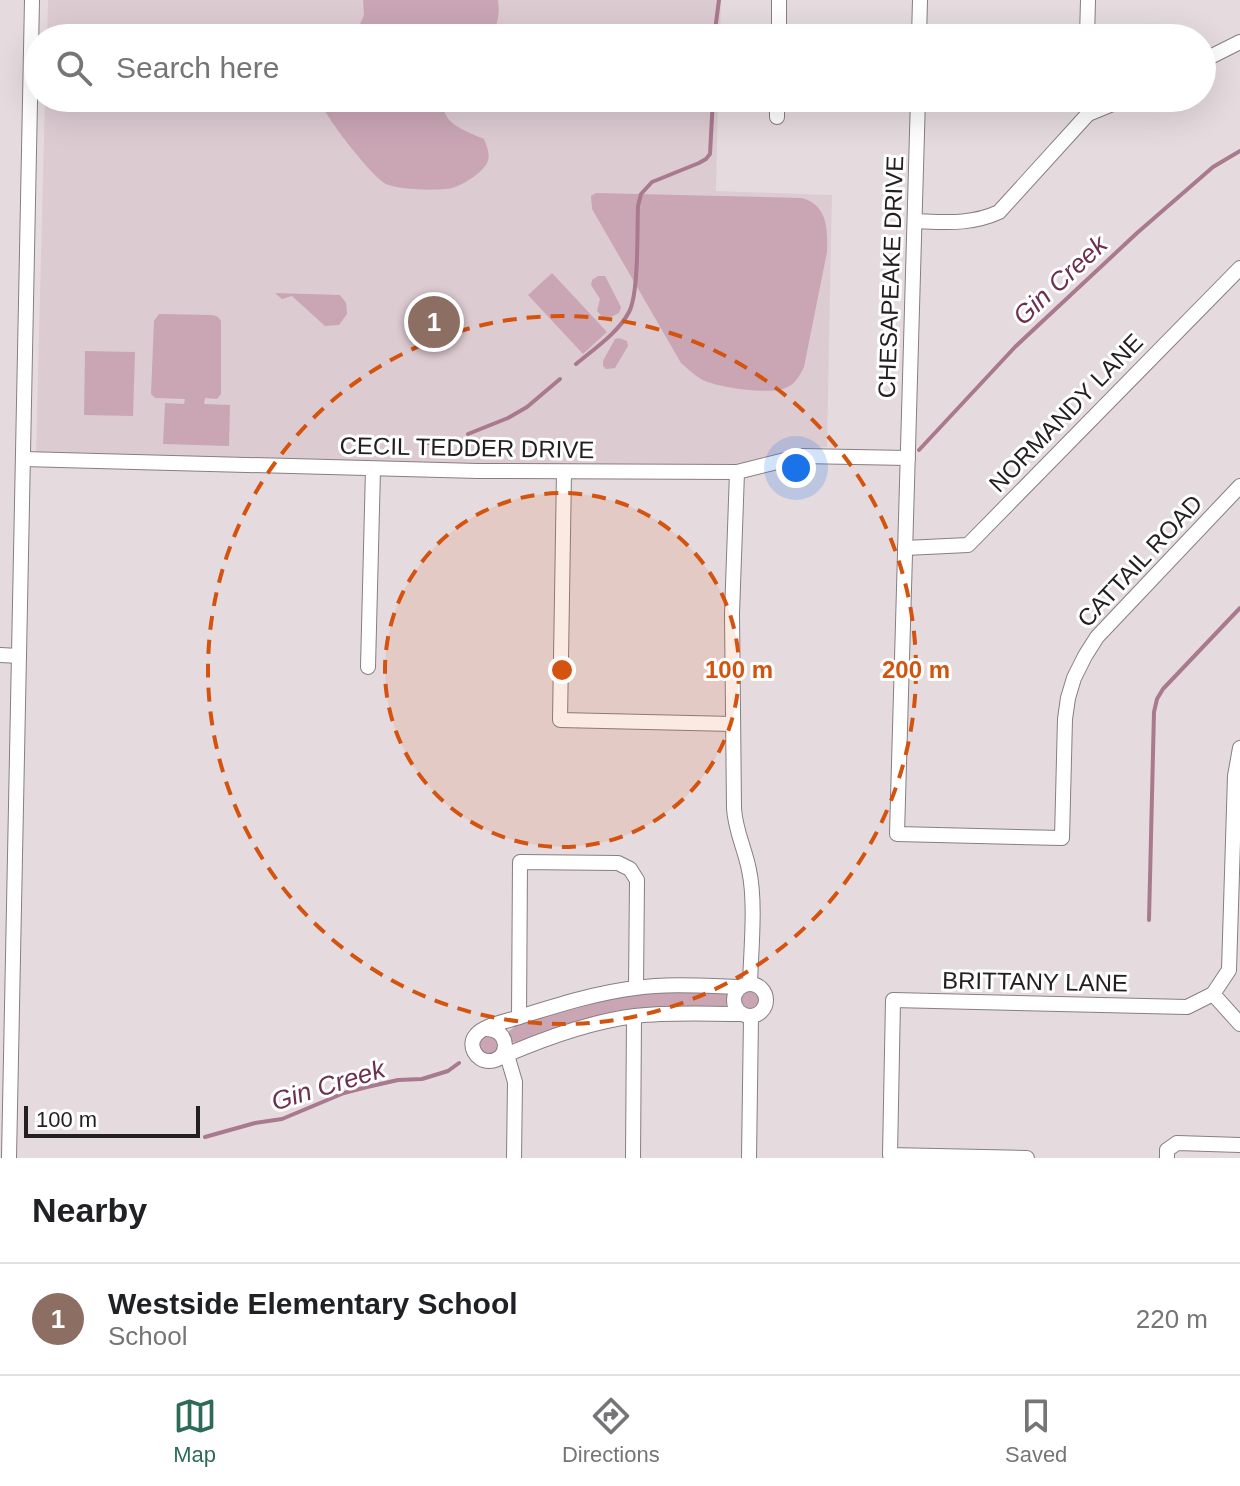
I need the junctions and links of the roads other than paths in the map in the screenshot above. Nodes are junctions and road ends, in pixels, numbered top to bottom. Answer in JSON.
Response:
{"nodes":[{"id":1,"x":32,"y":0,"type":"edge"},
{"id":2,"x":779,"y":0,"type":"edge"},
{"id":3,"x":920,"y":0,"type":"edge"},
{"id":4,"x":1088,"y":0,"type":"edge"},
{"id":5,"x":32,"y":24,"type":"edge"},
{"id":6,"x":779,"y":24,"type":"edge"},
{"id":7,"x":919,"y":24,"type":"edge"},
{"id":8,"x":1087,"y":24,"type":"edge"},
{"id":9,"x":1240,"y":42,"type":"edge"},
{"id":10,"x":1216,"y":54,"type":"edge"},
{"id":11,"x":30,"y":112,"type":"edge"},
{"id":12,"x":777,"y":112,"type":"edge"},
{"id":13,"x":918,"y":112,"type":"edge"},
{"id":14,"x":1093,"y":112,"type":"edge"},
{"id":15,"x":1088,"y":114,"type":"joint"},
{"id":16,"x":777,"y":117,"type":"dead end"},
{"id":17,"x":915,"y":221,"type":"junction"},
{"id":18,"x":1240,"y":268,"type":"edge"},
{"id":19,"x":908,"y":458,"type":"junction"},
{"id":20,"x":23,"y":459,"type":"junction"},
{"id":21,"x":373,"y":469,"type":"junction"},
{"id":22,"x":564,"y":472,"type":"junction"},
{"id":23,"x":737,"y":472,"type":"junction"},
{"id":24,"x":1240,"y":486,"type":"edge"},
{"id":25,"x":905,"y":548,"type":"junction"},
{"id":26,"x":0,"y":655,"type":"edge"},
{"id":27,"x":19,"y":656,"type":"junction"},
{"id":28,"x":368,"y":667,"type":"dead end"},
{"id":29,"x":733,"y":724,"type":"junction"},
{"id":30,"x":1240,"y":748,"type":"edge"},
{"id":31,"x":897,"y":834,"type":"joint"},
{"id":32,"x":8,"y":868,"type":"edge"},
{"id":33,"x":745,"y":985,"type":"junction"},
{"id":34,"x":636,"y":987,"type":"junction"},
{"id":35,"x":1213,"y":994,"type":"junction"},
{"id":36,"x":746,"y":1015,"type":"junction"},
{"id":37,"x":519,"y":1017,"type":"junction"},
{"id":38,"x":634,"y":1017,"type":"junction"},
{"id":39,"x":1240,"y":1024,"type":"edge"},
{"id":40,"x":484,"y":1029,"type":"junction"},
{"id":41,"x":501,"y":1057,"type":"junction"},
{"id":42,"x":1240,"y":1145,"type":"edge"},
{"id":43,"x":9,"y":1158,"type":"edge"},
{"id":44,"x":514,"y":1158,"type":"edge"},
{"id":45,"x":633,"y":1158,"type":"edge"},
{"id":46,"x":749,"y":1158,"type":"edge"},
{"id":47,"x":1027,"y":1158,"type":"edge"},
{"id":48,"x":1167,"y":1158,"type":"edge"}],
"edges":[{"from":1,"to":5,"type":"street"},
{"from":2,"to":6,"type":"street"},
{"from":3,"to":7,"type":"street"},
{"from":4,"to":8,"type":"street"},
{"from":9,"to":10,"type":"street"},
{"from":11,"to":20,"type":"street"},
{"from":12,"to":16,"type":"street"},
{"from":13,"to":17,"type":"street","name":"CHESAPEAKE DRIVE"},
{"from":14,"to":15,"type":"street"},
{"from":15,"to":17,"type":"street"},
{"from":17,"to":19,"type":"street","name":"CHESAPEAKE DRIVE"},
{"from":18,"to":25,"type":"street","name":"NORMANDY LANE"},
{"from":19,"to":23,"type":"street","name":"CECIL TEDDER DRIVE"},
{"from":19,"to":25,"type":"street","name":"CHESAPEAKE DRIVE"},
{"from":20,"to":21,"type":"street","name":"CECIL TEDDER DRIVE"},
{"from":20,"to":27,"type":"street"},
{"from":21,"to":22,"type":"street","name":"CECIL TEDDER DRIVE"},
{"from":21,"to":28,"type":"street"},
{"from":22,"to":23,"type":"street","name":"CECIL TEDDER DRIVE"},
{"from":22,"to":29,"type":"street"},
{"from":23,"to":29,"type":"street"},
{"from":24,"to":31,"type":"street","name":"CATTAIL ROAD"},
{"from":25,"to":31,"type":"street","name":"CHESAPEAKE DRIVE"},
{"from":26,"to":27,"type":"street"},
{"from":27,"to":32,"type":"street"},
{"from":29,"to":33,"type":"street"},
{"from":30,"to":35,"type":"street"},
{"from":32,"to":43,"type":"street"},
{"from":33,"to":34,"type":"street"},
{"from":33,"to":36,"type":"street"},
{"from":33,"to":36,"type":"street"},
{"from":34,"to":37,"type":"street"},
{"from":34,"to":37,"type":"street"},
{"from":35,"to":39,"type":"street"},
{"from":35,"to":47,"type":"street","name":"BRITTANY LANE"},
{"from":36,"to":38,"type":"street"},
{"from":36,"to":46,"type":"street"},
{"from":37,"to":40,"type":"street"},
{"from":38,"to":41,"type":"street"},
{"from":38,"to":45,"type":"street"},
{"from":40,"to":41,"type":"street"},
{"from":40,"to":41,"type":"street"},
{"from":41,"to":44,"type":"street"},
{"from":42,"to":48,"type":"street"}]}
